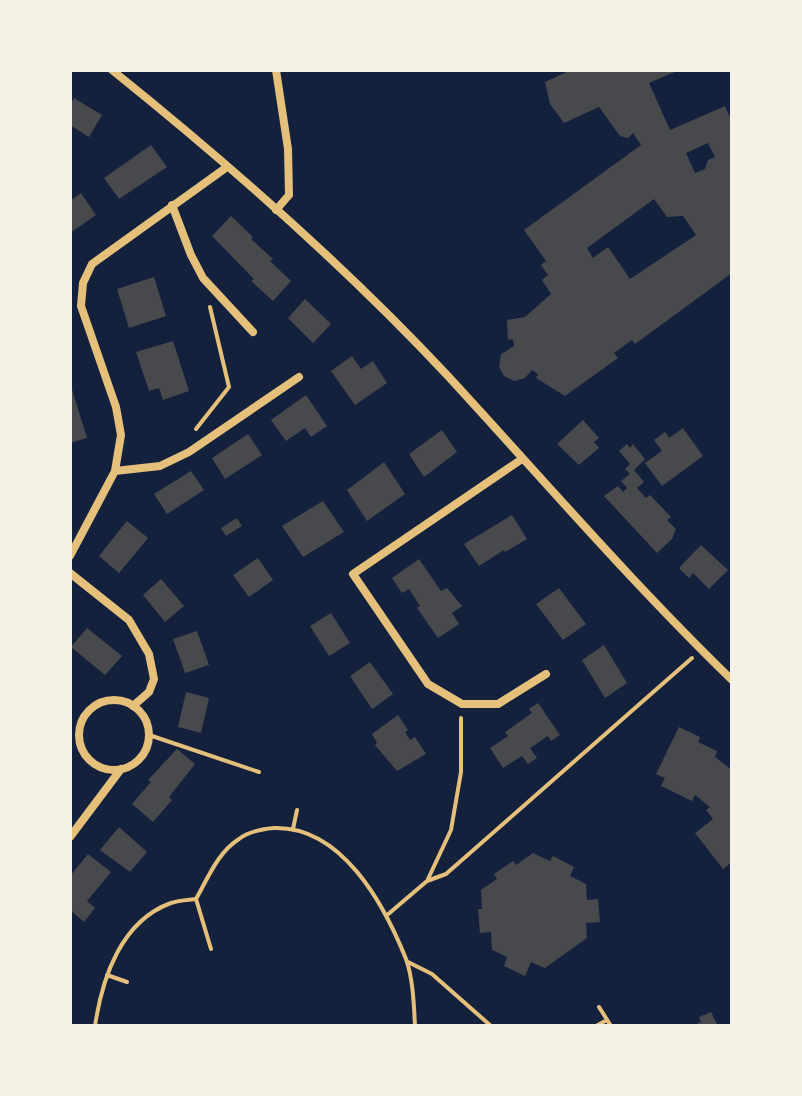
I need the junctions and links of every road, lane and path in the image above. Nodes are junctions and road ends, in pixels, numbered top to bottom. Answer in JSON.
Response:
{"nodes":[{"id":1,"x":112,"y":70,"type":"edge"},
{"id":2,"x":276,"y":70,"type":"edge"},
{"id":3,"x":227,"y":167,"type":"junction"},
{"id":4,"x":172,"y":205,"type":"junction"},
{"id":5,"x":276,"y":210,"type":"junction"},
{"id":6,"x":209,"y":304,"type":"dead end"},
{"id":7,"x":253,"y":332,"type":"dead end"},
{"id":8,"x":299,"y":377,"type":"dead end"},
{"id":9,"x":189,"y":452,"type":"junction"},
{"id":10,"x":522,"y":459,"type":"junction"},
{"id":11,"x":115,"y":471,"type":"junction"},
{"id":12,"x":70,"y":556,"type":"edge"},
{"id":13,"x":70,"y":573,"type":"edge"},
{"id":14,"x":701,"y":650,"type":"junction"},
{"id":15,"x":546,"y":674,"type":"dead end"},
{"id":16,"x":732,"y":680,"type":"edge"},
{"id":17,"x":462,"y":704,"type":"junction"},
{"id":18,"x":133,"y":706,"type":"junction"},
{"id":19,"x":149,"y":735,"type":"junction"},
{"id":20,"x":121,"y":769,"type":"junction"},
{"id":21,"x":259,"y":772,"type":"dead end"},
{"id":22,"x":297,"y":810,"type":"dead end"},
{"id":23,"x":293,"y":829,"type":"junction"},
{"id":24,"x":70,"y":837,"type":"edge"},
{"id":25,"x":427,"y":881,"type":"junction"},
{"id":26,"x":196,"y":899,"type":"junction"},
{"id":27,"x":386,"y":916,"type":"junction"},
{"id":28,"x":211,"y":949,"type":"dead end"},
{"id":29,"x":407,"y":962,"type":"junction"},
{"id":30,"x":107,"y":975,"type":"junction"},
{"id":31,"x":127,"y":982,"type":"dead end"},
{"id":32,"x":599,"y":1007,"type":"dead end"},
{"id":33,"x":607,"y":1020,"type":"junction"},
{"id":34,"x":95,"y":1026,"type":"edge"},
{"id":35,"x":415,"y":1026,"type":"edge"},
{"id":36,"x":491,"y":1026,"type":"edge"},
{"id":37,"x":596,"y":1026,"type":"edge"},
{"id":38,"x":611,"y":1026,"type":"edge"}],
"edges":[{"from":1,"to":3,"type":"street"},
{"from":2,"to":5,"type":"street"},
{"from":3,"to":4,"type":"street"},
{"from":3,"to":5,"type":"street"},
{"from":4,"to":7,"type":"street"},
{"from":4,"to":11,"type":"street"},
{"from":5,"to":10,"type":"street"},
{"from":6,"to":9,"type":"path"},
{"from":8,"to":9,"type":"street"},
{"from":9,"to":11,"type":"street"},
{"from":10,"to":14,"type":"street"},
{"from":10,"to":17,"type":"street"},
{"from":11,"to":12,"type":"street"},
{"from":13,"to":18,"type":"street"},
{"from":14,"to":16,"type":"street"},
{"from":14,"to":25,"type":"path"},
{"from":15,"to":17,"type":"street"},
{"from":17,"to":25,"type":"path"},
{"from":18,"to":19,"type":"street"},
{"from":18,"to":20,"type":"street"},
{"from":19,"to":20,"type":"street"},
{"from":19,"to":21,"type":"path"},
{"from":20,"to":24,"type":"street"},
{"from":22,"to":23,"type":"path"},
{"from":23,"to":26,"type":"path"},
{"from":23,"to":27,"type":"path"},
{"from":25,"to":27,"type":"path"},
{"from":26,"to":28,"type":"path"},
{"from":26,"to":30,"type":"path"},
{"from":27,"to":29,"type":"path"},
{"from":29,"to":35,"type":"path"},
{"from":29,"to":36,"type":"path"},
{"from":30,"to":31,"type":"path"},
{"from":30,"to":34,"type":"path"},
{"from":32,"to":33,"type":"path"},
{"from":33,"to":37,"type":"path"},
{"from":33,"to":38,"type":"path"}]}
